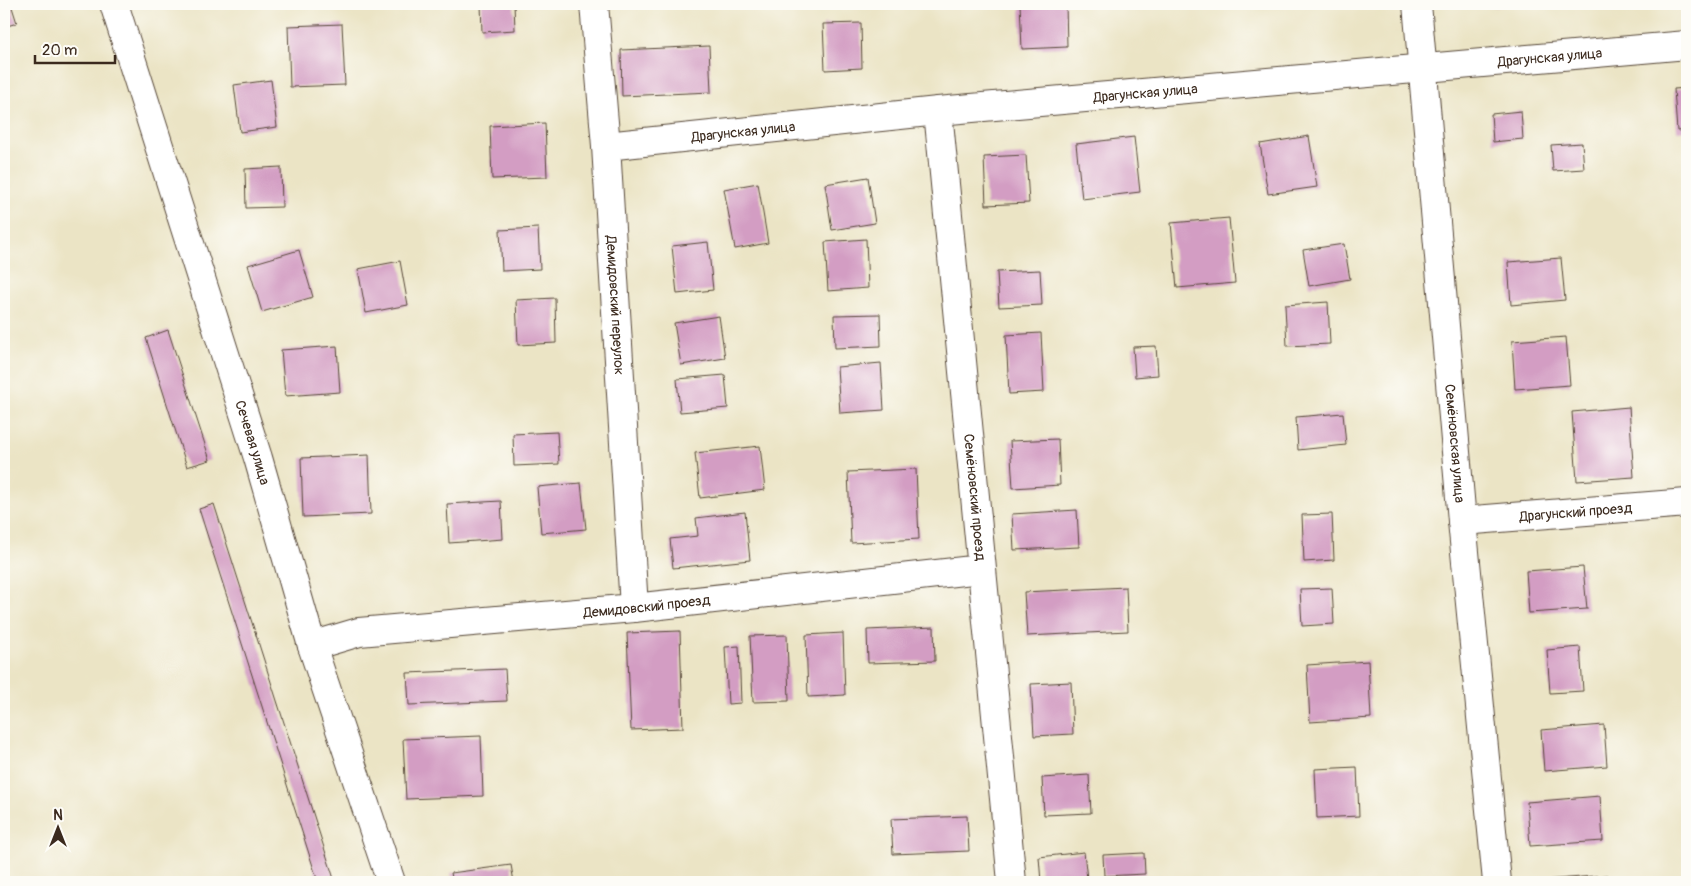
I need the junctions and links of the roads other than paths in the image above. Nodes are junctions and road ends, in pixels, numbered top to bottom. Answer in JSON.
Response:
{"nodes":[{"id":1,"x":114,"y":4,"type":"edge"},
{"id":2,"x":594,"y":4,"type":"edge"},
{"id":3,"x":1417,"y":4,"type":"edge"},
{"id":4,"x":1687,"y":45,"type":"edge"},
{"id":5,"x":1423,"y":69,"type":"junction"},
{"id":6,"x":938,"y":111,"type":"junction"},
{"id":7,"x":606,"y":146,"type":"junction"},
{"id":8,"x":1687,"y":503,"type":"edge"},
{"id":9,"x":1462,"y":521,"type":"junction"},
{"id":10,"x":981,"y":569,"type":"junction"},
{"id":11,"x":634,"y":608,"type":"junction"},
{"id":12,"x":312,"y":646,"type":"junction"},
{"id":13,"x":391,"y":882,"type":"edge"},
{"id":14,"x":1012,"y":882,"type":"edge"},
{"id":15,"x":1496,"y":882,"type":"edge"}],
"edges":[{"from":1,"to":12,"type":"street","name":"Сечевая улица"},
{"from":2,"to":7,"type":"street","name":"Демидовский переулок"},
{"from":3,"to":5,"type":"street","name":"Семёновская улица"},
{"from":4,"to":5,"type":"street","name":"Драгунская улица"},
{"from":5,"to":6,"type":"street","name":"Драгунская улица"},
{"from":5,"to":9,"type":"street","name":"Семёновская улица"},
{"from":6,"to":7,"type":"street","name":"Драгунская улица"},
{"from":6,"to":10,"type":"street","name":"Семёновский проезд"},
{"from":7,"to":11,"type":"street","name":"Демидовский переулок"},
{"from":8,"to":9,"type":"street","name":"Драгунский проезд"},
{"from":9,"to":15,"type":"street","name":"Семёновская улица"},
{"from":10,"to":11,"type":"street","name":"Демидовский проезд"},
{"from":10,"to":14,"type":"street","name":"Семёновский проезд"},
{"from":11,"to":12,"type":"street","name":"Демидовский проезд"},
{"from":12,"to":13,"type":"street","name":"Сечевая улица"}]}
